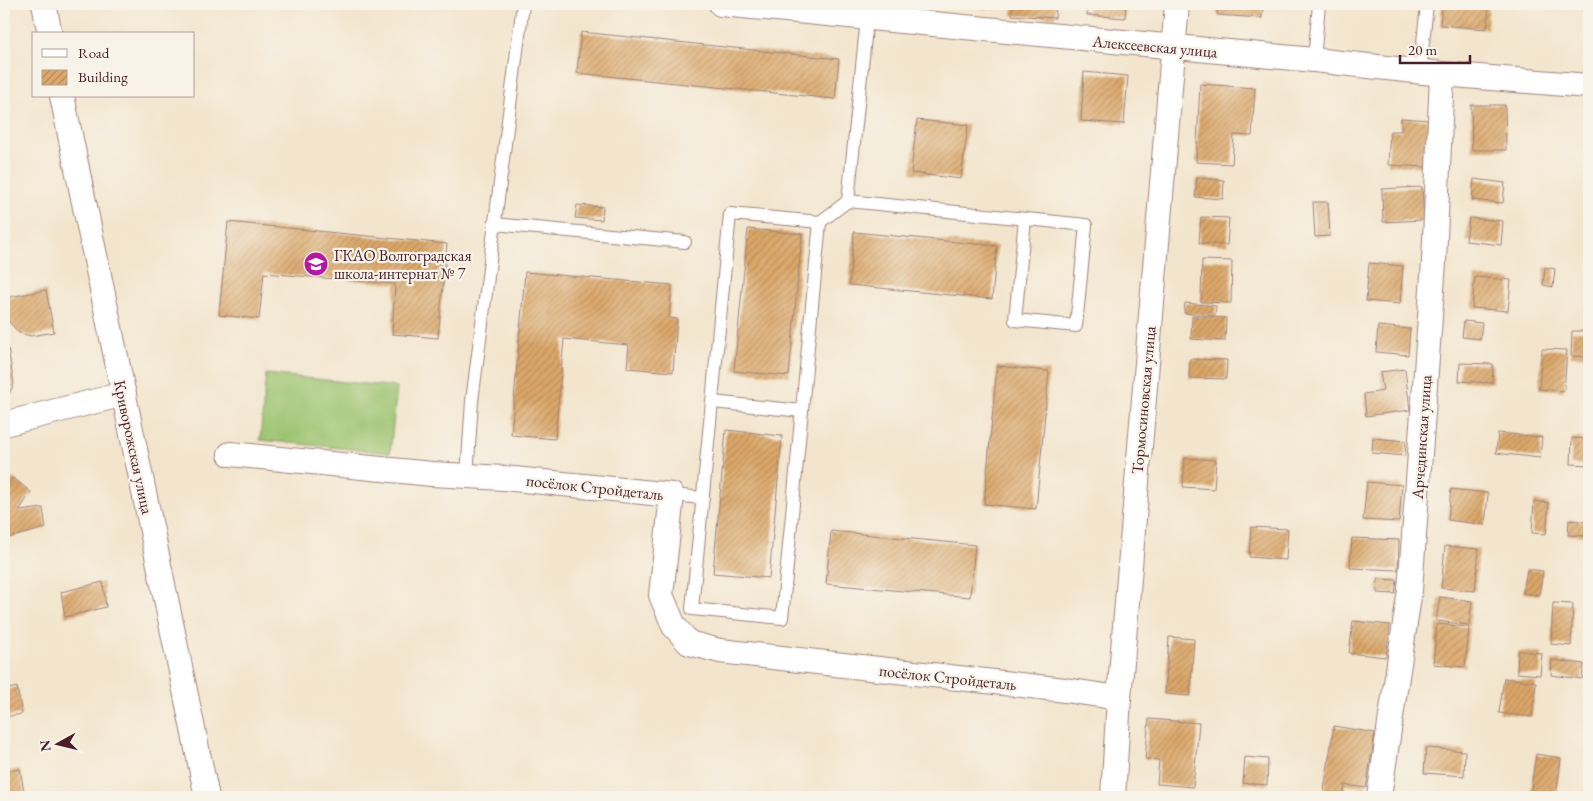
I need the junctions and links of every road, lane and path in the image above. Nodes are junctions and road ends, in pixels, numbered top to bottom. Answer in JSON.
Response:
{"nodes":[{"id":1,"x":44,"y":4,"type":"edge"},
{"id":2,"x":523,"y":4,"type":"edge"},
{"id":3,"x":721,"y":4,"type":"edge"},
{"id":4,"x":1177,"y":4,"type":"edge"},
{"id":5,"x":1319,"y":4,"type":"edge"},
{"id":6,"x":1426,"y":4,"type":"edge"},
{"id":7,"x":867,"y":18,"type":"junction"},
{"id":8,"x":50,"y":32,"type":"edge"},
{"id":9,"x":1172,"y":47,"type":"junction"},
{"id":10,"x":1314,"y":60,"type":"junction"},
{"id":11,"x":1431,"y":73,"type":"junction"},
{"id":12,"x":1589,"y":86,"type":"edge"},
{"id":13,"x":62,"y":98,"type":"edge"},
{"id":14,"x":848,"y":201,"type":"junction"},
{"id":15,"x":1025,"y":219,"type":"junction"},
{"id":16,"x":820,"y":222,"type":"junction"},
{"id":17,"x":494,"y":224,"type":"junction"},
{"id":18,"x":685,"y":242,"type":"dead end"},
{"id":19,"x":124,"y":394,"type":"junction"},
{"id":20,"x":712,"y":402,"type":"junction"},
{"id":21,"x":802,"y":410,"type":"junction"},
{"id":22,"x":4,"y":424,"type":"edge"},
{"id":23,"x":230,"y":454,"type":"dead end"},
{"id":24,"x":467,"y":476,"type":"junction"},
{"id":25,"x":672,"y":495,"type":"junction"},
{"id":26,"x":703,"y":498,"type":"junction"},
{"id":27,"x":1119,"y":698,"type":"junction"},
{"id":28,"x":1115,"y":796,"type":"edge"},
{"id":29,"x":207,"y":797,"type":"edge"},
{"id":30,"x":1378,"y":797,"type":"edge"}],
"edges":[{"from":1,"to":8,"type":"street"},
{"from":2,"to":17,"type":"lane"},
{"from":3,"to":7,"type":"street","name":"Алексеевская улица"},
{"from":4,"to":9,"type":"street","name":"Тормосиновская улица"},
{"from":5,"to":10,"type":"lane"},
{"from":6,"to":11,"type":"lane"},
{"from":7,"to":9,"type":"street","name":"Алексеевская улица"},
{"from":7,"to":14,"type":"lane"},
{"from":9,"to":10,"type":"street","name":"Алексеевская улица"},
{"from":9,"to":27,"type":"street","name":"Тормосиновская улица"},
{"from":10,"to":11,"type":"street","name":"Алексеевская улица"},
{"from":11,"to":12,"type":"street","name":"Алексеевская улица"},
{"from":11,"to":30,"type":"street","name":"Арчединская улица"},
{"from":13,"to":19,"type":"street","name":"Криворожская улица"},
{"from":14,"to":15,"type":"lane"},
{"from":14,"to":16,"type":"lane"},
{"from":15,"to":15,"type":"lane"},
{"from":16,"to":20,"type":"lane"},
{"from":16,"to":21,"type":"lane"},
{"from":17,"to":18,"type":"lane"},
{"from":17,"to":24,"type":"lane"},
{"from":19,"to":22,"type":"street"},
{"from":19,"to":29,"type":"street","name":"Криворожская улица"},
{"from":20,"to":21,"type":"lane"},
{"from":20,"to":26,"type":"lane"},
{"from":21,"to":26,"type":"lane"},
{"from":23,"to":24,"type":"street","name":"посёлок Стройдеталь"},
{"from":24,"to":25,"type":"street","name":"посёлок Стройдеталь"},
{"from":25,"to":26,"type":"lane"},
{"from":25,"to":27,"type":"street","name":"посёлок Стройдеталь"},
{"from":27,"to":28,"type":"street","name":"Тормосиновская улица"}]}
